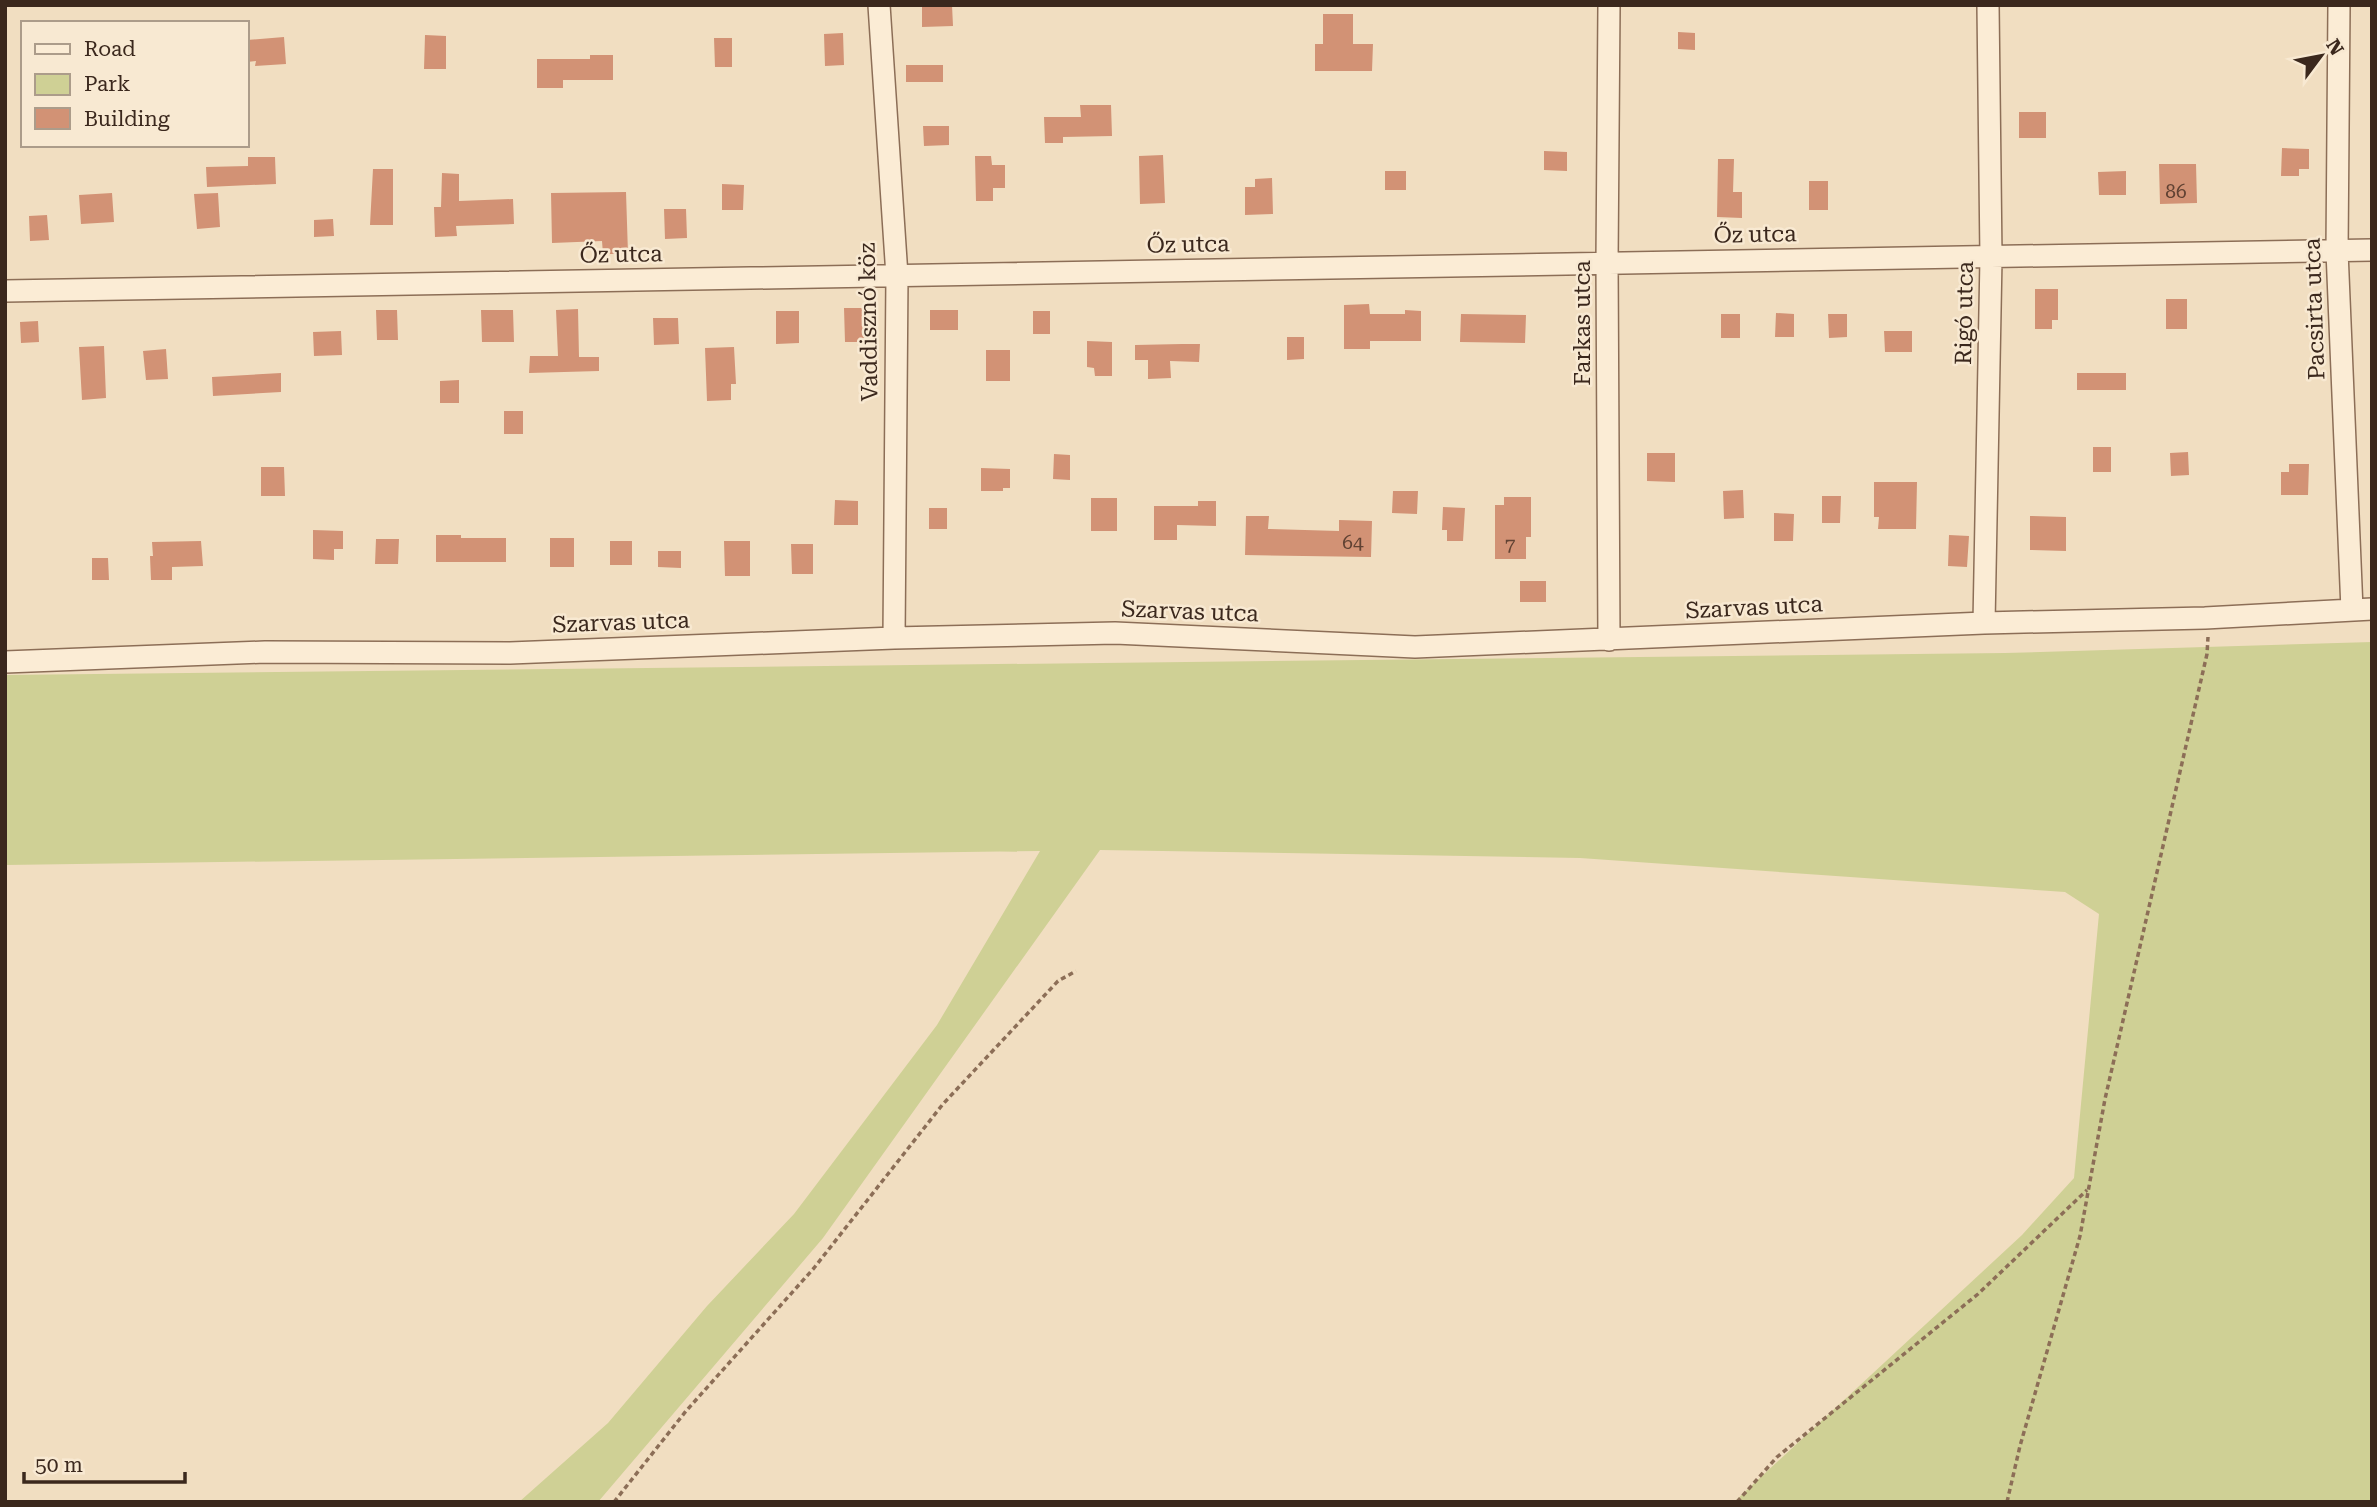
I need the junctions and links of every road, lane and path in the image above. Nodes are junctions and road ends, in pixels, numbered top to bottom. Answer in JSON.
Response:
{"nodes":[{"id":1,"x":878,"y":5,"type":"edge"},
{"id":2,"x":1609,"y":5,"type":"edge"},
{"id":3,"x":1988,"y":5,"type":"edge"},
{"id":4,"x":2339,"y":5,"type":"edge"},
{"id":5,"x":2372,"y":250,"type":"edge"},
{"id":6,"x":2337,"y":251,"type":"junction"},
{"id":7,"x":1992,"y":258,"type":"junction"},
{"id":8,"x":1608,"y":262,"type":"junction"},
{"id":9,"x":897,"y":276,"type":"junction"},
{"id":10,"x":5,"y":290,"type":"edge"},
{"id":11,"x":2362,"y":610,"type":"edge"},
{"id":12,"x":2205,"y":618,"type":"junction"},
{"id":13,"x":1984,"y":623,"type":"junction"},
{"id":14,"x":894,"y":638,"type":"junction"},
{"id":15,"x":1609,"y":640,"type":"junction"},
{"id":16,"x":5,"y":662,"type":"edge"},
{"id":17,"x":1076,"y":971,"type":"dead end"},
{"id":18,"x":2089,"y":1188,"type":"junction"},
{"id":19,"x":614,"y":1502,"type":"edge"},
{"id":20,"x":1737,"y":1502,"type":"edge"},
{"id":21,"x":2007,"y":1502,"type":"edge"}],
"edges":[{"from":1,"to":9,"type":"street","name":"Vaddisznó köz"},
{"from":2,"to":8,"type":"street","name":"Farkas utca"},
{"from":3,"to":7,"type":"street","name":"Rigó utca"},
{"from":4,"to":6,"type":"street","name":"Pacsirta utca"},
{"from":5,"to":6,"type":"street","name":"Őz utca"},
{"from":6,"to":7,"type":"street","name":"Őz utca"},
{"from":6,"to":11,"type":"street","name":"Pacsirta utca"},
{"from":7,"to":8,"type":"street","name":"Őz utca"},
{"from":7,"to":13,"type":"street","name":"Rigó utca"},
{"from":8,"to":9,"type":"street","name":"Őz utca"},
{"from":8,"to":15,"type":"street","name":"Farkas utca"},
{"from":9,"to":10,"type":"street","name":"Őz utca"},
{"from":9,"to":14,"type":"street","name":"Vaddisznó köz"},
{"from":11,"to":12,"type":"street","name":"Szarvas utca"},
{"from":12,"to":13,"type":"street","name":"Szarvas utca"},
{"from":12,"to":18,"type":"path"},
{"from":13,"to":15,"type":"street","name":"Szarvas utca"},
{"from":14,"to":15,"type":"street","name":"Szarvas utca"},
{"from":14,"to":16,"type":"street","name":"Szarvas utca"},
{"from":17,"to":19,"type":"path"},
{"from":18,"to":20,"type":"path"},
{"from":18,"to":21,"type":"path"}]}
